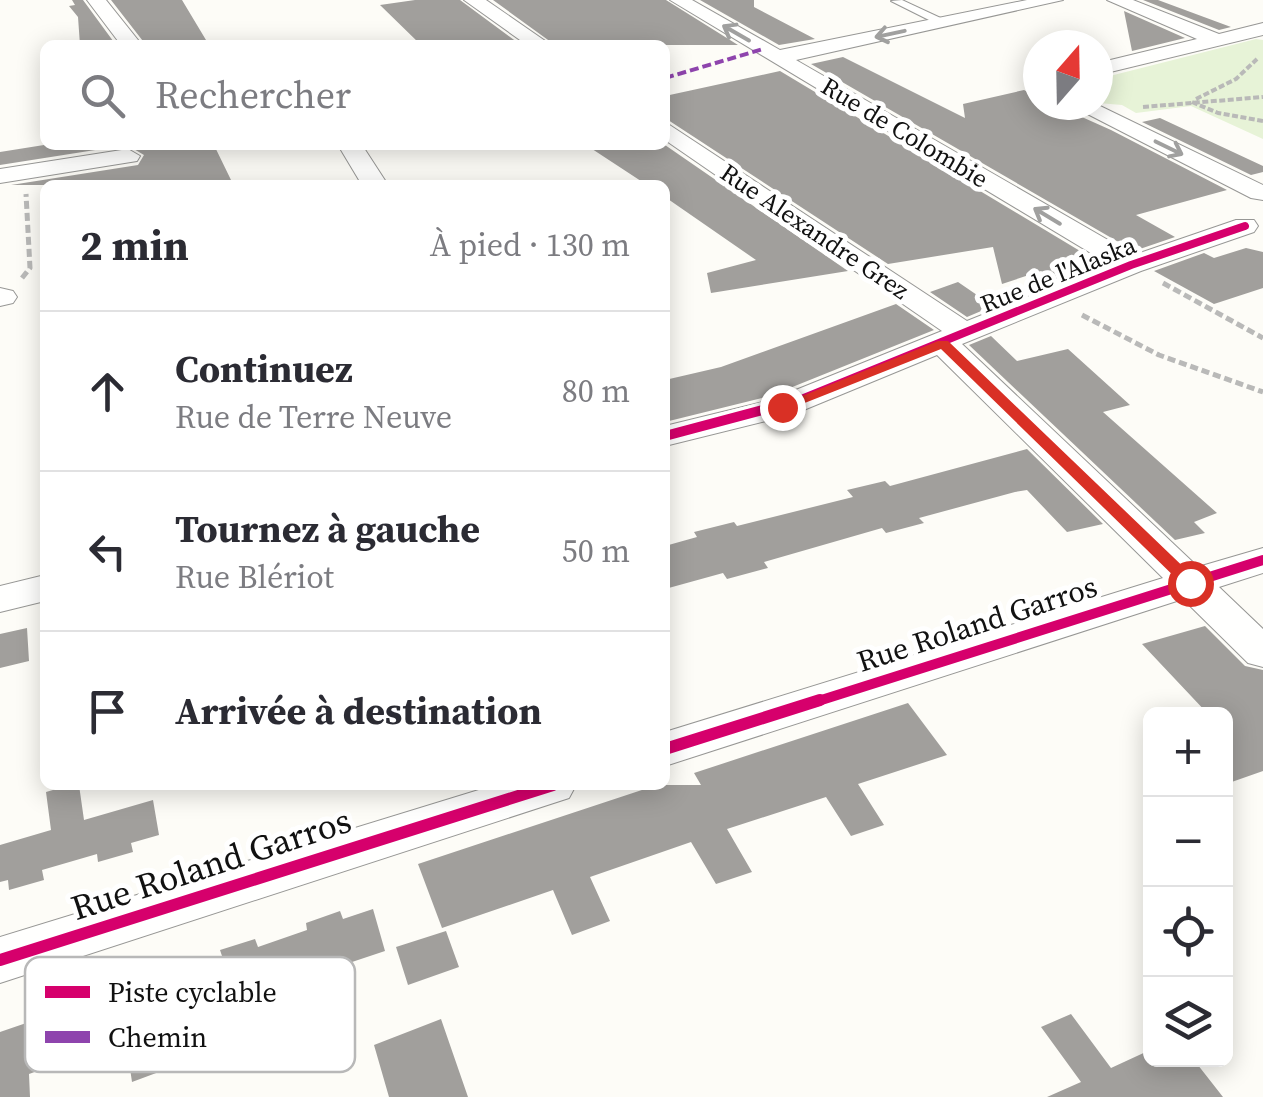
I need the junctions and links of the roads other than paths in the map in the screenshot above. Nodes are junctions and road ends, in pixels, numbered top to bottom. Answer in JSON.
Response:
{"nodes":[{"id":1,"x":96,"y":0,"type":"edge"},
{"id":2,"x":473,"y":0,"type":"edge"},
{"id":3,"x":679,"y":0,"type":"edge"},
{"id":4,"x":1054,"y":0,"type":"edge"},
{"id":5,"x":1116,"y":0,"type":"edge"},
{"id":6,"x":896,"y":1,"type":"edge"},
{"id":7,"x":944,"y":23,"type":"junction"},
{"id":8,"x":1263,"y":28,"type":"edge"},
{"id":9,"x":128,"y":40,"type":"edge"},
{"id":10,"x":533,"y":40,"type":"edge"},
{"id":11,"x":1218,"y":40,"type":"junction"},
{"id":12,"x":778,"y":57,"type":"junction"},
{"id":13,"x":1113,"y":66,"type":"edge"},
{"id":14,"x":1112,"y":120,"type":"edge"},
{"id":15,"x":670,"y":132,"type":"edge"},
{"id":16,"x":132,"y":150,"type":"edge"},
{"id":17,"x":353,"y":150,"type":"edge"},
{"id":18,"x":12,"y":174,"type":"edge"},
{"id":19,"x":139,"y":180,"type":"edge"},
{"id":20,"x":372,"y":180,"type":"edge"},
{"id":21,"x":1262,"y":193,"type":"edge"},
{"id":22,"x":1254,"y":229,"type":"edge"},
{"id":23,"x":1131,"y":265,"type":"junction"},
{"id":24,"x":954,"y":338,"type":"junction"},
{"id":25,"x":670,"y":435,"type":"edge"},
{"id":26,"x":1263,"y":560,"type":"edge"},
{"id":27,"x":1190,"y":583,"type":"junction"},
{"id":28,"x":40,"y":589,"type":"edge"},
{"id":29,"x":0,"y":599,"type":"edge"},
{"id":30,"x":1263,"y":653,"type":"edge"},
{"id":31,"x":670,"y":748,"type":"edge"},
{"id":32,"x":537,"y":790,"type":"edge"},
{"id":33,"x":0,"y":960,"type":"edge"}],
"edges":[{"from":1,"to":9,"type":"street"},
{"from":2,"to":10,"type":"street"},
{"from":12,"to":3,"type":"street","name":"Rue de Colombie","one_way":true},
{"from":4,"to":7,"type":"street"},
{"from":5,"to":11,"type":"street"},
{"from":6,"to":7,"type":"lane"},
{"from":7,"to":12,"type":"street","one_way":true},
{"from":8,"to":11,"type":"street"},
{"from":11,"to":13,"type":"street"},
{"from":23,"to":12,"type":"street","name":"Rue de Colombie","one_way":true},
{"from":14,"to":21,"type":"street","one_way":true},
{"from":15,"to":24,"type":"street","name":"Rue Alexandre Grez"},
{"from":16,"to":18,"type":"street"},
{"from":16,"to":19,"type":"street"},
{"from":17,"to":20,"type":"street"},
{"from":21,"to":22,"type":"street"},
{"from":22,"to":23,"type":"street","name":"Rue de l'Alaska"},
{"from":23,"to":24,"type":"street","name":"Rue de l'Alaska"},
{"from":24,"to":25,"type":"street","name":"Rue de l'Alaska"},
{"from":24,"to":27,"type":"street","name":"Rue Alexandre Grez"},
{"from":26,"to":27,"type":"street","name":"Rue Roland Garros"},
{"from":27,"to":30,"type":"street","name":"Rue Alexandre Grez"},
{"from":27,"to":31,"type":"street","name":"Rue Roland Garros"},
{"from":28,"to":29,"type":"street"},
{"from":32,"to":33,"type":"street","name":"Rue Roland Garros"}]}
